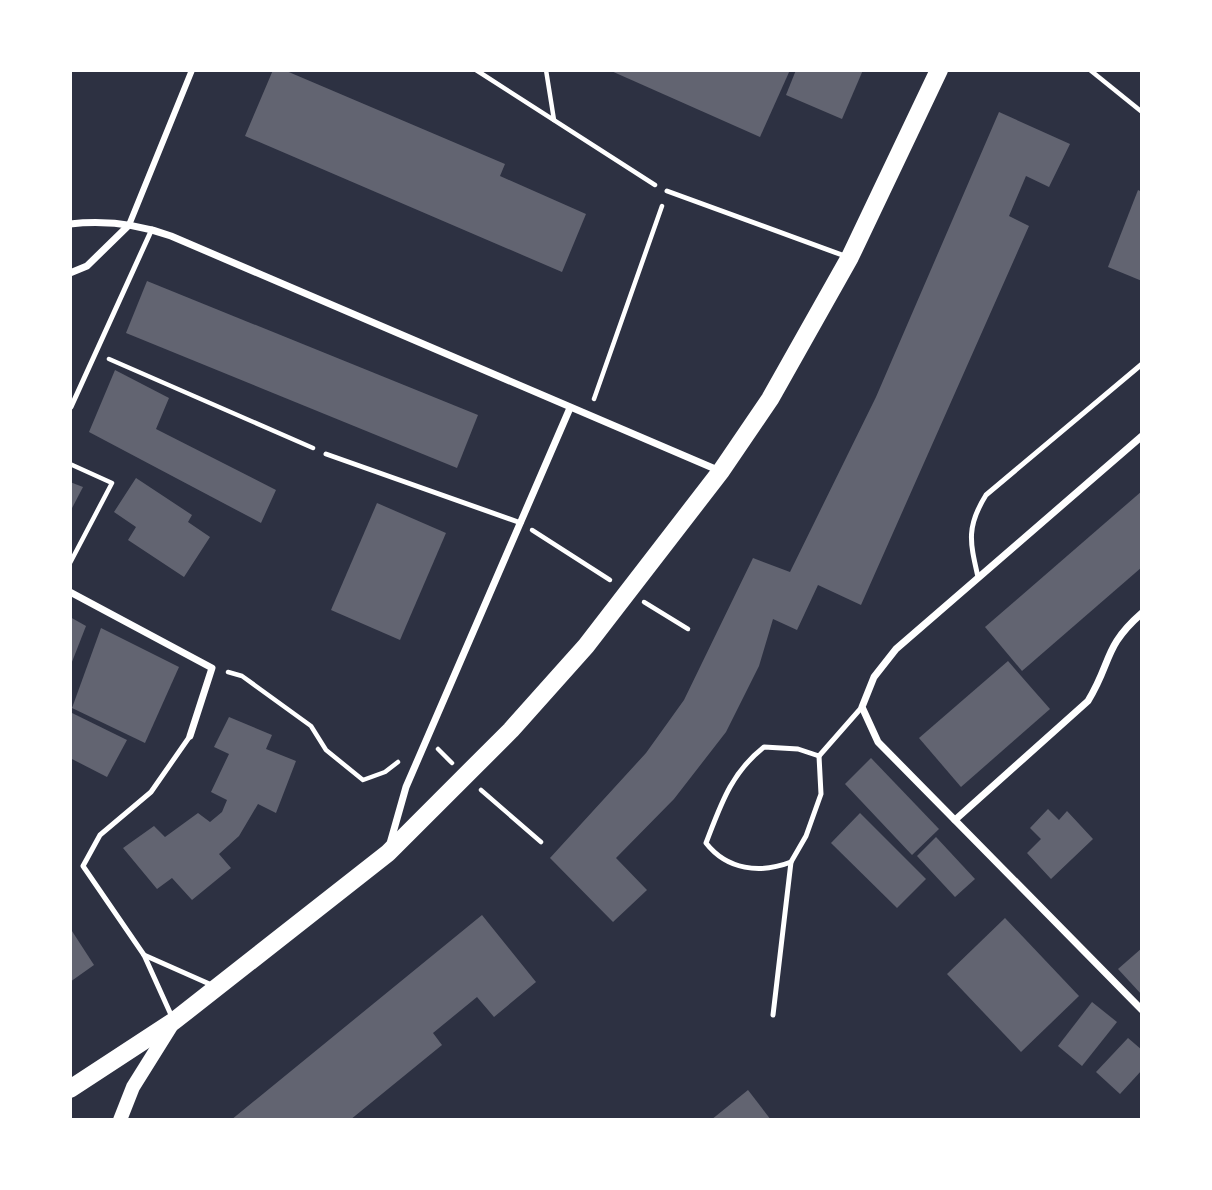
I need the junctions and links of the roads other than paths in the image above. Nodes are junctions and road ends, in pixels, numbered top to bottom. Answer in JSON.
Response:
{"nodes":[{"id":1,"x":192,"y":70,"type":"edge"},
{"id":2,"x":939,"y":70,"type":"edge"},
{"id":3,"x":667,"y":191,"type":"road end"},
{"id":4,"x":70,"y":225,"type":"edge"},
{"id":5,"x":129,"y":225,"type":"junction"},
{"id":6,"x":152,"y":229,"type":"junction"},
{"id":7,"x":850,"y":257,"type":"junction"},
{"id":8,"x":70,"y":274,"type":"edge"},
{"id":9,"x":1142,"y":364,"type":"edge"},
{"id":10,"x":71,"y":407,"type":"edge"},
{"id":11,"x":570,"y":408,"type":"junction"},
{"id":12,"x":1142,"y":436,"type":"edge"},
{"id":13,"x":326,"y":454,"type":"road end"},
{"id":14,"x":721,"y":471,"type":"junction"},
{"id":15,"x":521,"y":523,"type":"junction"},
{"id":16,"x":978,"y":577,"type":"junction"},
{"id":17,"x":70,"y":592,"type":"edge"},
{"id":18,"x":1142,"y":613,"type":"edge"},
{"id":19,"x":862,"y":707,"type":"junction"},
{"id":20,"x":190,"y":736,"type":"joint"},
{"id":21,"x":819,"y":757,"type":"junction"},
{"id":22,"x":955,"y":820,"type":"junction"},
{"id":23,"x":388,"y":853,"type":"junction"},
{"id":24,"x":791,"y":862,"type":"junction"},
{"id":25,"x":144,"y":955,"type":"junction"},
{"id":26,"x":217,"y":987,"type":"junction"},
{"id":27,"x":1142,"y":1010,"type":"edge"},
{"id":28,"x":773,"y":1015,"type":"dead end"},
{"id":29,"x":174,"y":1021,"type":"junction"},
{"id":30,"x":70,"y":1089,"type":"edge"},
{"id":31,"x":120,"y":1120,"type":"edge"}],
"edges":[{"from":1,"to":5,"type":"street"},
{"from":2,"to":7,"type":"main road"},
{"from":3,"to":7,"type":"lane"},
{"from":4,"to":5,"type":"street"},
{"from":5,"to":6,"type":"street"},
{"from":5,"to":8,"type":"street"},
{"from":6,"to":10,"type":"lane"},
{"from":6,"to":11,"type":"street"},
{"from":7,"to":14,"type":"main road"},
{"from":9,"to":16,"type":"lane"},
{"from":11,"to":14,"type":"street"},
{"from":11,"to":15,"type":"street"},
{"from":12,"to":16,"type":"street"},
{"from":13,"to":15,"type":"lane"},
{"from":14,"to":23,"type":"main road"},
{"from":15,"to":23,"type":"street"},
{"from":16,"to":19,"type":"street"},
{"from":17,"to":20,"type":"street"},
{"from":18,"to":22,"type":"street"},
{"from":19,"to":21,"type":"lane"},
{"from":19,"to":22,"type":"street"},
{"from":20,"to":25,"type":"lane"},
{"from":21,"to":24,"type":"lane"},
{"from":21,"to":24,"type":"lane"},
{"from":22,"to":27,"type":"street"},
{"from":23,"to":26,"type":"main road"},
{"from":24,"to":28,"type":"lane"},
{"from":25,"to":26,"type":"lane"},
{"from":25,"to":29,"type":"lane"},
{"from":26,"to":29,"type":"main road"},
{"from":29,"to":30,"type":"main road"},
{"from":29,"to":31,"type":"main road"}]}
